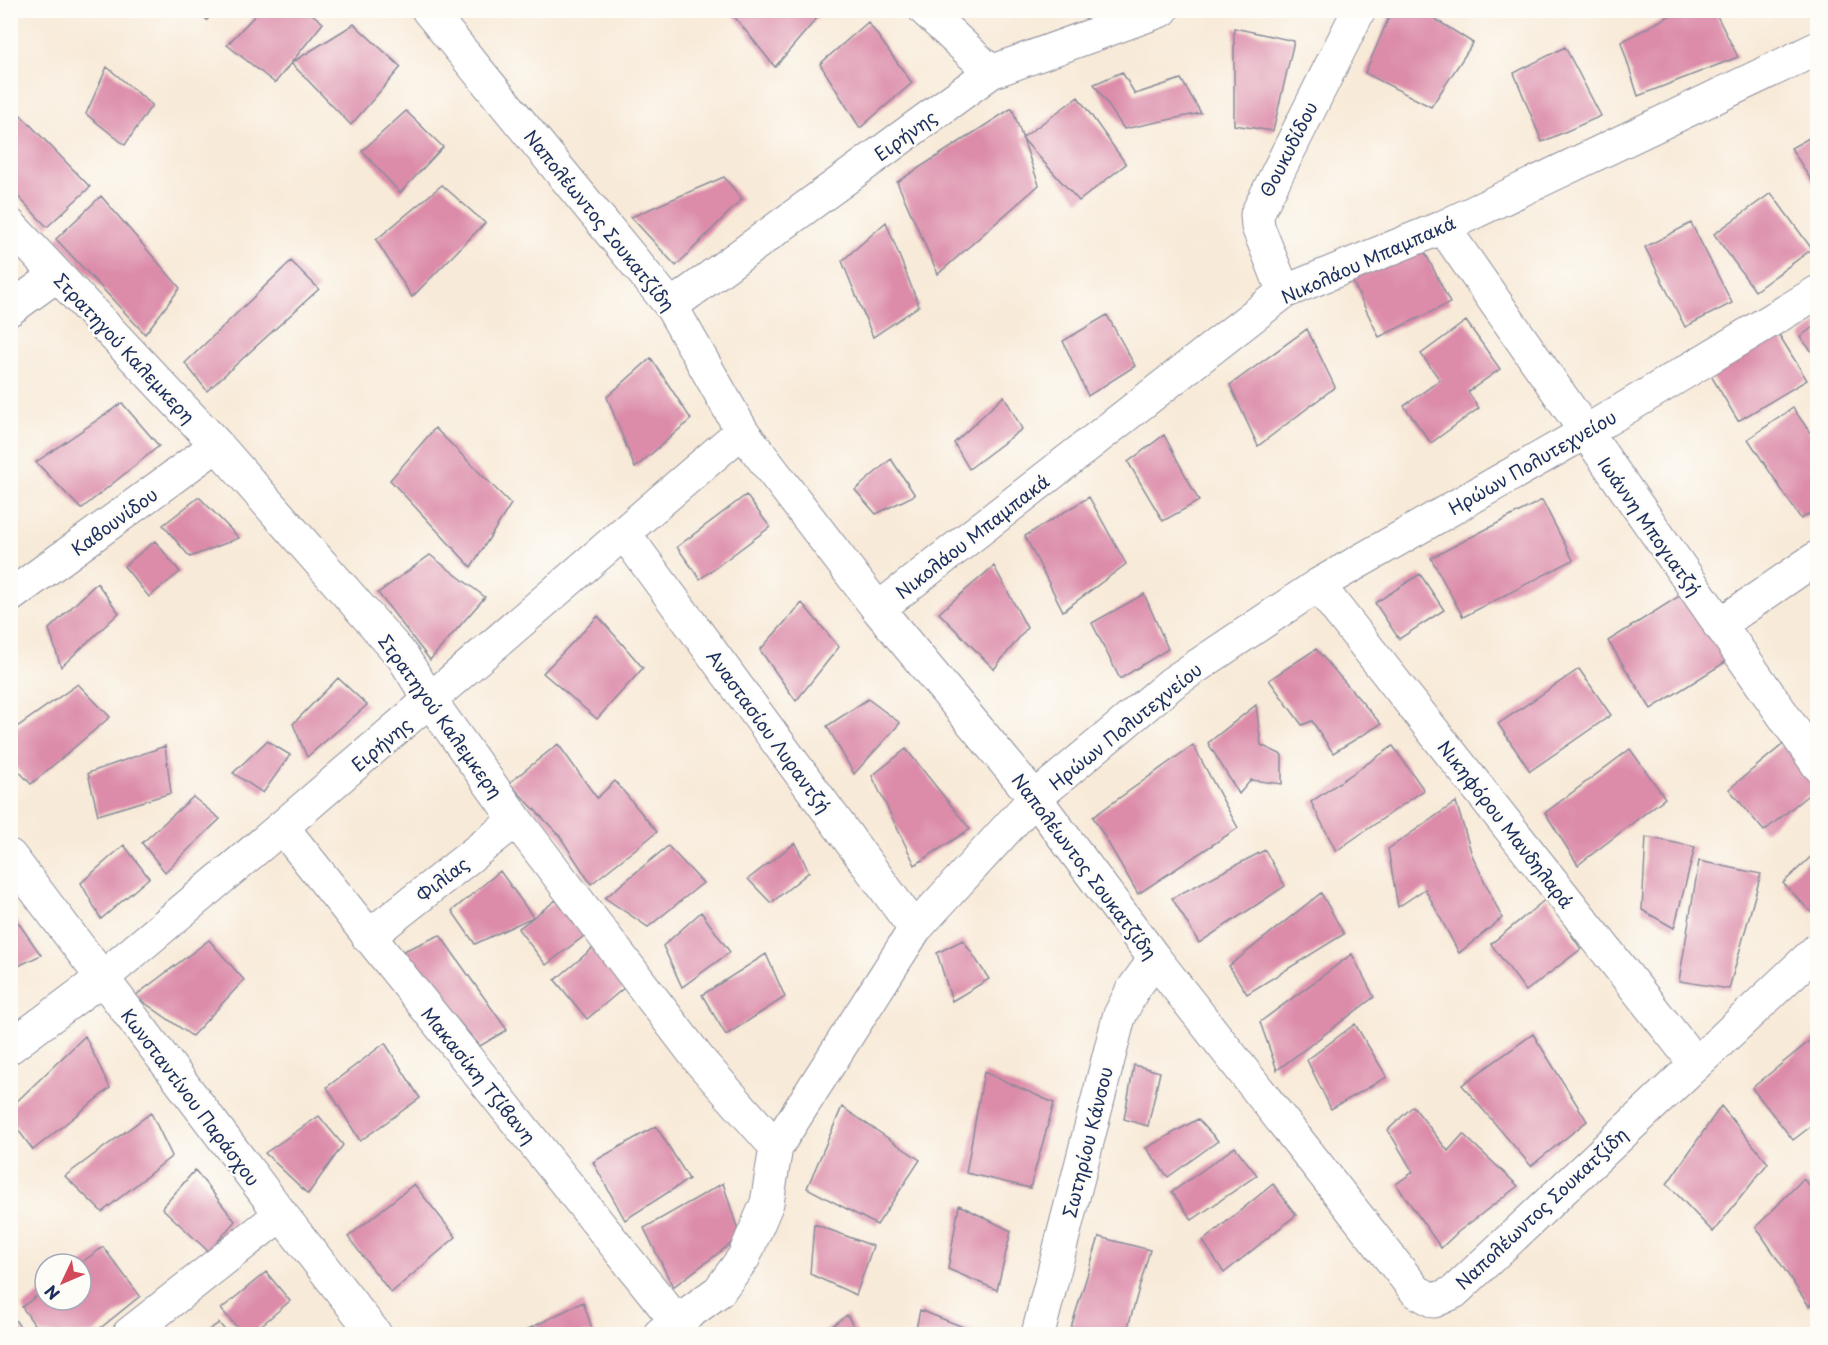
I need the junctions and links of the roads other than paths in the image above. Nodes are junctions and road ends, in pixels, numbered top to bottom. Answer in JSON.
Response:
{"nodes":[{"id":1,"x":428,"y":10,"type":"edge"},
{"id":2,"x":925,"y":10,"type":"edge"},
{"id":3,"x":1162,"y":10,"type":"edge"},
{"id":4,"x":1359,"y":10,"type":"edge"},
{"id":5,"x":1818,"y":48,"type":"edge"},
{"id":6,"x":992,"y":72,"type":"junction"},
{"id":7,"x":10,"y":225,"type":"edge"},
{"id":8,"x":1443,"y":227,"type":"junction"},
{"id":9,"x":57,"y":275,"type":"junction"},
{"id":10,"x":1284,"y":292,"type":"junction"},
{"id":11,"x":1818,"y":292,"type":"edge"},
{"id":12,"x":671,"y":306,"type":"junction"},
{"id":13,"x":10,"y":309,"type":"edge"},
{"id":14,"x":742,"y":431,"type":"junction"},
{"id":15,"x":1584,"y":433,"type":"junction"},
{"id":16,"x":216,"y":445,"type":"junction"},
{"id":17,"x":624,"y":533,"type":"junction"},
{"id":18,"x":1818,"y":557,"type":"edge"},
{"id":19,"x":1318,"y":585,"type":"junction"},
{"id":20,"x":10,"y":596,"type":"edge"},
{"id":21,"x":878,"y":609,"type":"junction"},
{"id":22,"x":1719,"y":625,"type":"junction"},
{"id":23,"x":431,"y":702,"type":"junction"},
{"id":24,"x":1818,"y":765,"type":"edge"},
{"id":25,"x":1035,"y":798,"type":"junction"},
{"id":26,"x":516,"y":820,"type":"junction"},
{"id":27,"x":282,"y":827,"type":"junction"},
{"id":28,"x":10,"y":856,"type":"edge"},
{"id":29,"x":915,"y":929,"type":"junction"},
{"id":30,"x":368,"y":938,"type":"junction"},
{"id":31,"x":1818,"y":949,"type":"edge"},
{"id":32,"x":1155,"y":959,"type":"junction"},
{"id":33,"x":101,"y":979,"type":"junction"},
{"id":34,"x":10,"y":1047,"type":"edge"},
{"id":35,"x":1695,"y":1063,"type":"junction"},
{"id":36,"x":776,"y":1147,"type":"junction"},
{"id":37,"x":281,"y":1214,"type":"junction"},
{"id":38,"x":669,"y":1328,"type":"edge"},
{"id":39,"x":129,"y":1335,"type":"edge"},
{"id":40,"x":375,"y":1335,"type":"edge"},
{"id":41,"x":1038,"y":1335,"type":"edge"}],
"edges":[{"from":1,"to":12,"type":"street","name":"Ναπολέωντος Σουκατζίδη"},
{"from":2,"to":6,"type":"street"},
{"from":3,"to":6,"type":"street","name":"Ειρήνης"},
{"from":4,"to":10,"type":"street","name":"Θουκυδίδου"},
{"from":5,"to":8,"type":"street","name":"Νικολάου Μπαμπακά"},
{"from":6,"to":12,"type":"street","name":"Ειρήνης"},
{"from":7,"to":9,"type":"street","name":"Στρατηγού Καλεμκερη"},
{"from":8,"to":10,"type":"street","name":"Νικολάου Μπαμπακά"},
{"from":8,"to":15,"type":"street","name":"Ιωάννη Μπογιατζή"},
{"from":9,"to":13,"type":"street"},
{"from":9,"to":16,"type":"street","name":"Στρατηγού Καλεμκερη"},
{"from":10,"to":21,"type":"street","name":"Νικολάου Μπαμπακά"},
{"from":11,"to":15,"type":"street","name":"Ηρώων Πολυτεχνείου"},
{"from":12,"to":14,"type":"street","name":"Ναπολέωντος Σουκατζίδη"},
{"from":14,"to":17,"type":"street","name":"Ειρήνης"},
{"from":14,"to":21,"type":"street","name":"Ναπολέωντος Σουκατζίδη"},
{"from":15,"to":19,"type":"street","name":"Ηρώων Πολυτεχνείου"},
{"from":15,"to":22,"type":"street","name":"Ιωάννη Μπογιατζή"},
{"from":16,"to":20,"type":"street","name":"Καβουνίδου"},
{"from":16,"to":23,"type":"street","name":"Στρατηγού Καλεμκερη"},
{"from":17,"to":23,"type":"street","name":"Ειρήνης"},
{"from":17,"to":29,"type":"street","name":"Αναστασίου Λυραντζή"},
{"from":18,"to":22,"type":"street"},
{"from":19,"to":25,"type":"street","name":"Ηρώων Πολυτεχνείου"},
{"from":19,"to":35,"type":"street","name":"Νικηφόρου Μανδηλαρά"},
{"from":21,"to":25,"type":"street","name":"Ναπολέωντος Σουκατζίδη"},
{"from":22,"to":24,"type":"street","name":"Ιωάννη Μπογιατζή"},
{"from":23,"to":26,"type":"street","name":"Στρατηγού Καλεμκερη"},
{"from":23,"to":27,"type":"street","name":"Ειρήνης"},
{"from":25,"to":29,"type":"street","name":"Ηρώων Πολυτεχνείου"},
{"from":25,"to":32,"type":"street","name":"Ναπολέωντος Σουκατζίδη"},
{"from":26,"to":30,"type":"street","name":"Φιλίας"},
{"from":26,"to":36,"type":"street","name":"Στρατηγού Καλεμκερη"},
{"from":27,"to":30,"type":"street","name":"Μακασίκη Τζίβανη"},
{"from":27,"to":33,"type":"street","name":"Ειρήνης"},
{"from":28,"to":33,"type":"street","name":"Κωνσταντίνου Παράσχου"},
{"from":29,"to":36,"type":"street","name":"Ηρώων Πολυτεχνείου"},
{"from":30,"to":38,"type":"street","name":"Μακασίκη Τζίβανη"},
{"from":31,"to":35,"type":"street","name":"Ναπολέωντος Σουκατζίδη"},
{"from":32,"to":35,"type":"street","name":"Ναπολέωντος Σουκατζίδη"},
{"from":32,"to":41,"type":"street","name":"Σωτηρίου Κάνσου"},
{"from":33,"to":34,"type":"street","name":"Ειρήνης"},
{"from":33,"to":37,"type":"street","name":"Κωνσταντίνου Παράσχου"},
{"from":36,"to":38,"type":"street","name":"Ηρώων Πολυτεχνείου"},
{"from":37,"to":39,"type":"street"},
{"from":37,"to":40,"type":"street","name":"Κωνσταντίνου Παράσχου"}]}
